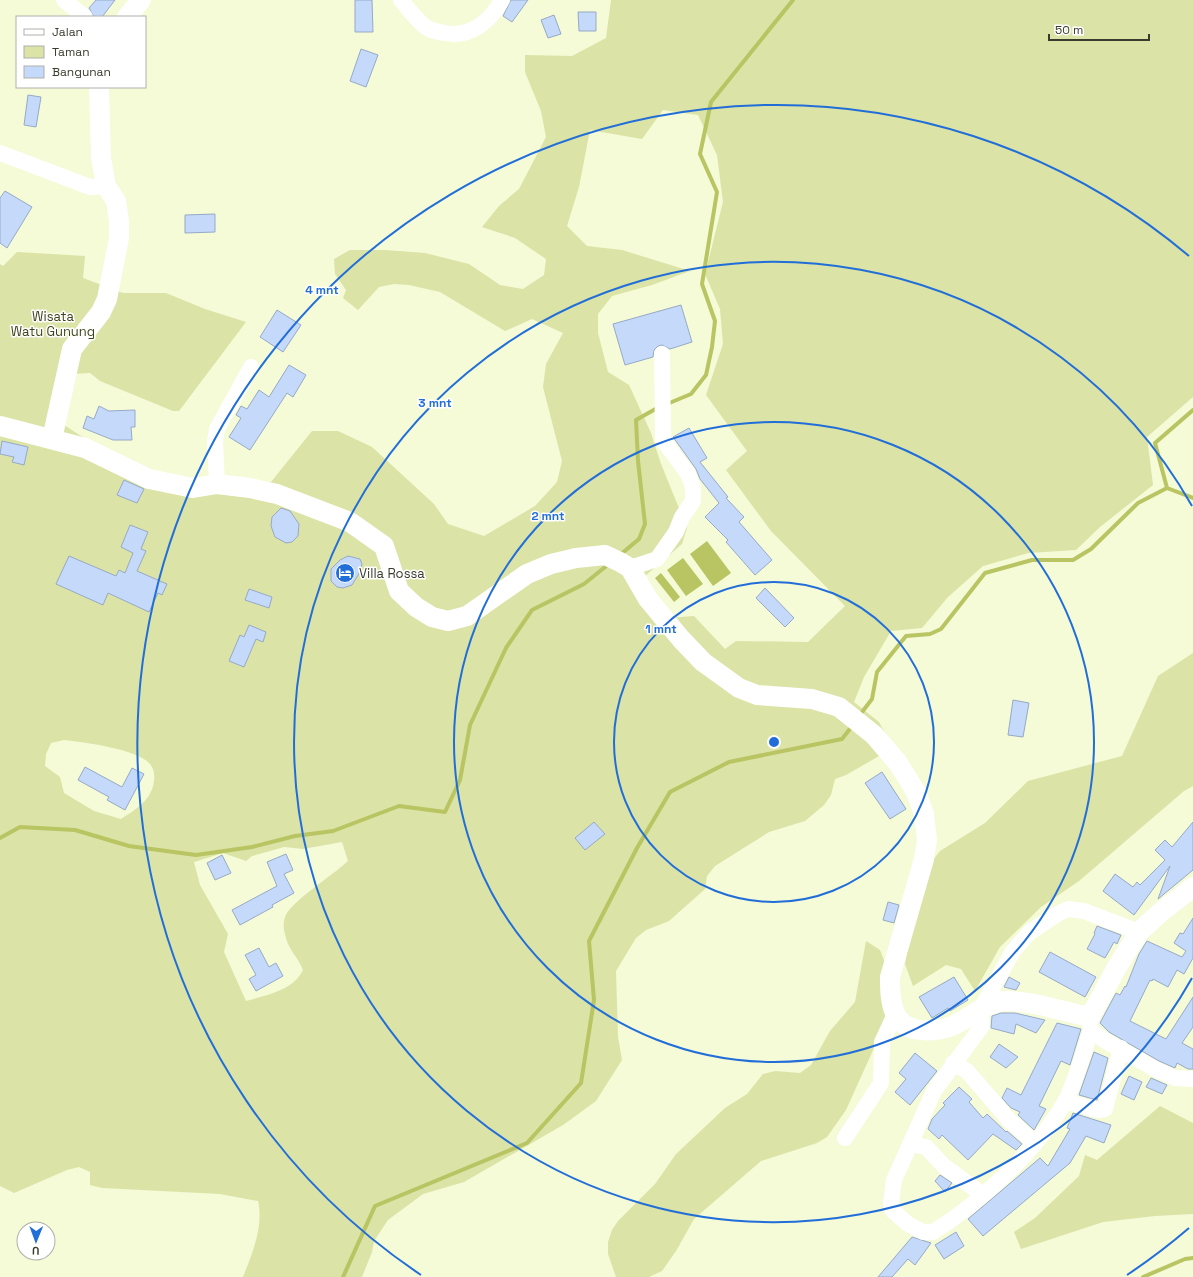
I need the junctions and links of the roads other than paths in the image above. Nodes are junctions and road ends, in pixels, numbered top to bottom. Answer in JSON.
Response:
{"nodes":[{"id":1,"x":64,"y":0,"type":"edge"},
{"id":2,"x":141,"y":0,"type":"edge"},
{"id":3,"x":401,"y":0,"type":"edge"},
{"id":4,"x":502,"y":0,"type":"edge"},
{"id":5,"x":84,"y":16,"type":"edge"},
{"id":6,"x":128,"y":16,"type":"edge"},
{"id":7,"x":99,"y":88,"type":"edge"},
{"id":8,"x":0,"y":153,"type":"edge"},
{"id":9,"x":106,"y":186,"type":"junction"},
{"id":10,"x":662,"y":354,"type":"dead end"},
{"id":11,"x":251,"y":367,"type":"dead end"},
{"id":12,"x":0,"y":426,"type":"edge"},
{"id":13,"x":52,"y":439,"type":"junction"},
{"id":14,"x":217,"y":484,"type":"junction"},
{"id":15,"x":618,"y":562,"type":"junction"},
{"id":16,"x":1193,"y":887,"type":"edge"},
{"id":17,"x":1139,"y":932,"type":"junction"},
{"id":18,"x":981,"y":1009,"type":"junction"},
{"id":19,"x":895,"y":1014,"type":"junction"},
{"id":20,"x":1091,"y":1023,"type":"junction"},
{"id":21,"x":1121,"y":1048,"type":"junction"},
{"id":22,"x":954,"y":1064,"type":"junction"},
{"id":23,"x":1193,"y":1079,"type":"edge"},
{"id":24,"x":1065,"y":1101,"type":"junction"},
{"id":25,"x":845,"y":1138,"type":"dead end"},
{"id":26,"x":1035,"y":1143,"type":"junction"},
{"id":27,"x":910,"y":1144,"type":"junction"},
{"id":28,"x":983,"y":1195,"type":"junction"}],
"edges":[{"from":1,"to":5,"type":"street"},
{"from":2,"to":6,"type":"street"},
{"from":3,"to":4,"type":"street"},
{"from":7,"to":9,"type":"street"},
{"from":8,"to":9,"type":"street"},
{"from":9,"to":13,"type":"street"},
{"from":10,"to":15,"type":"street"},
{"from":11,"to":14,"type":"street"},
{"from":12,"to":13,"type":"street"},
{"from":13,"to":14,"type":"street"},
{"from":14,"to":15,"type":"street"},
{"from":15,"to":19,"type":"street"},
{"from":16,"to":17,"type":"street"},
{"from":17,"to":18,"type":"street"},
{"from":17,"to":20,"type":"street"},
{"from":18,"to":19,"type":"street"},
{"from":18,"to":20,"type":"street"},
{"from":18,"to":22,"type":"street"},
{"from":19,"to":25,"type":"street"},
{"from":20,"to":21,"type":"street"},
{"from":20,"to":24,"type":"street"},
{"from":21,"to":23,"type":"street"},
{"from":21,"to":24,"type":"street"},
{"from":22,"to":26,"type":"street"},
{"from":22,"to":27,"type":"street"},
{"from":24,"to":26,"type":"street"},
{"from":26,"to":28,"type":"street"},
{"from":27,"to":28,"type":"street"},
{"from":27,"to":28,"type":"street"}]}
